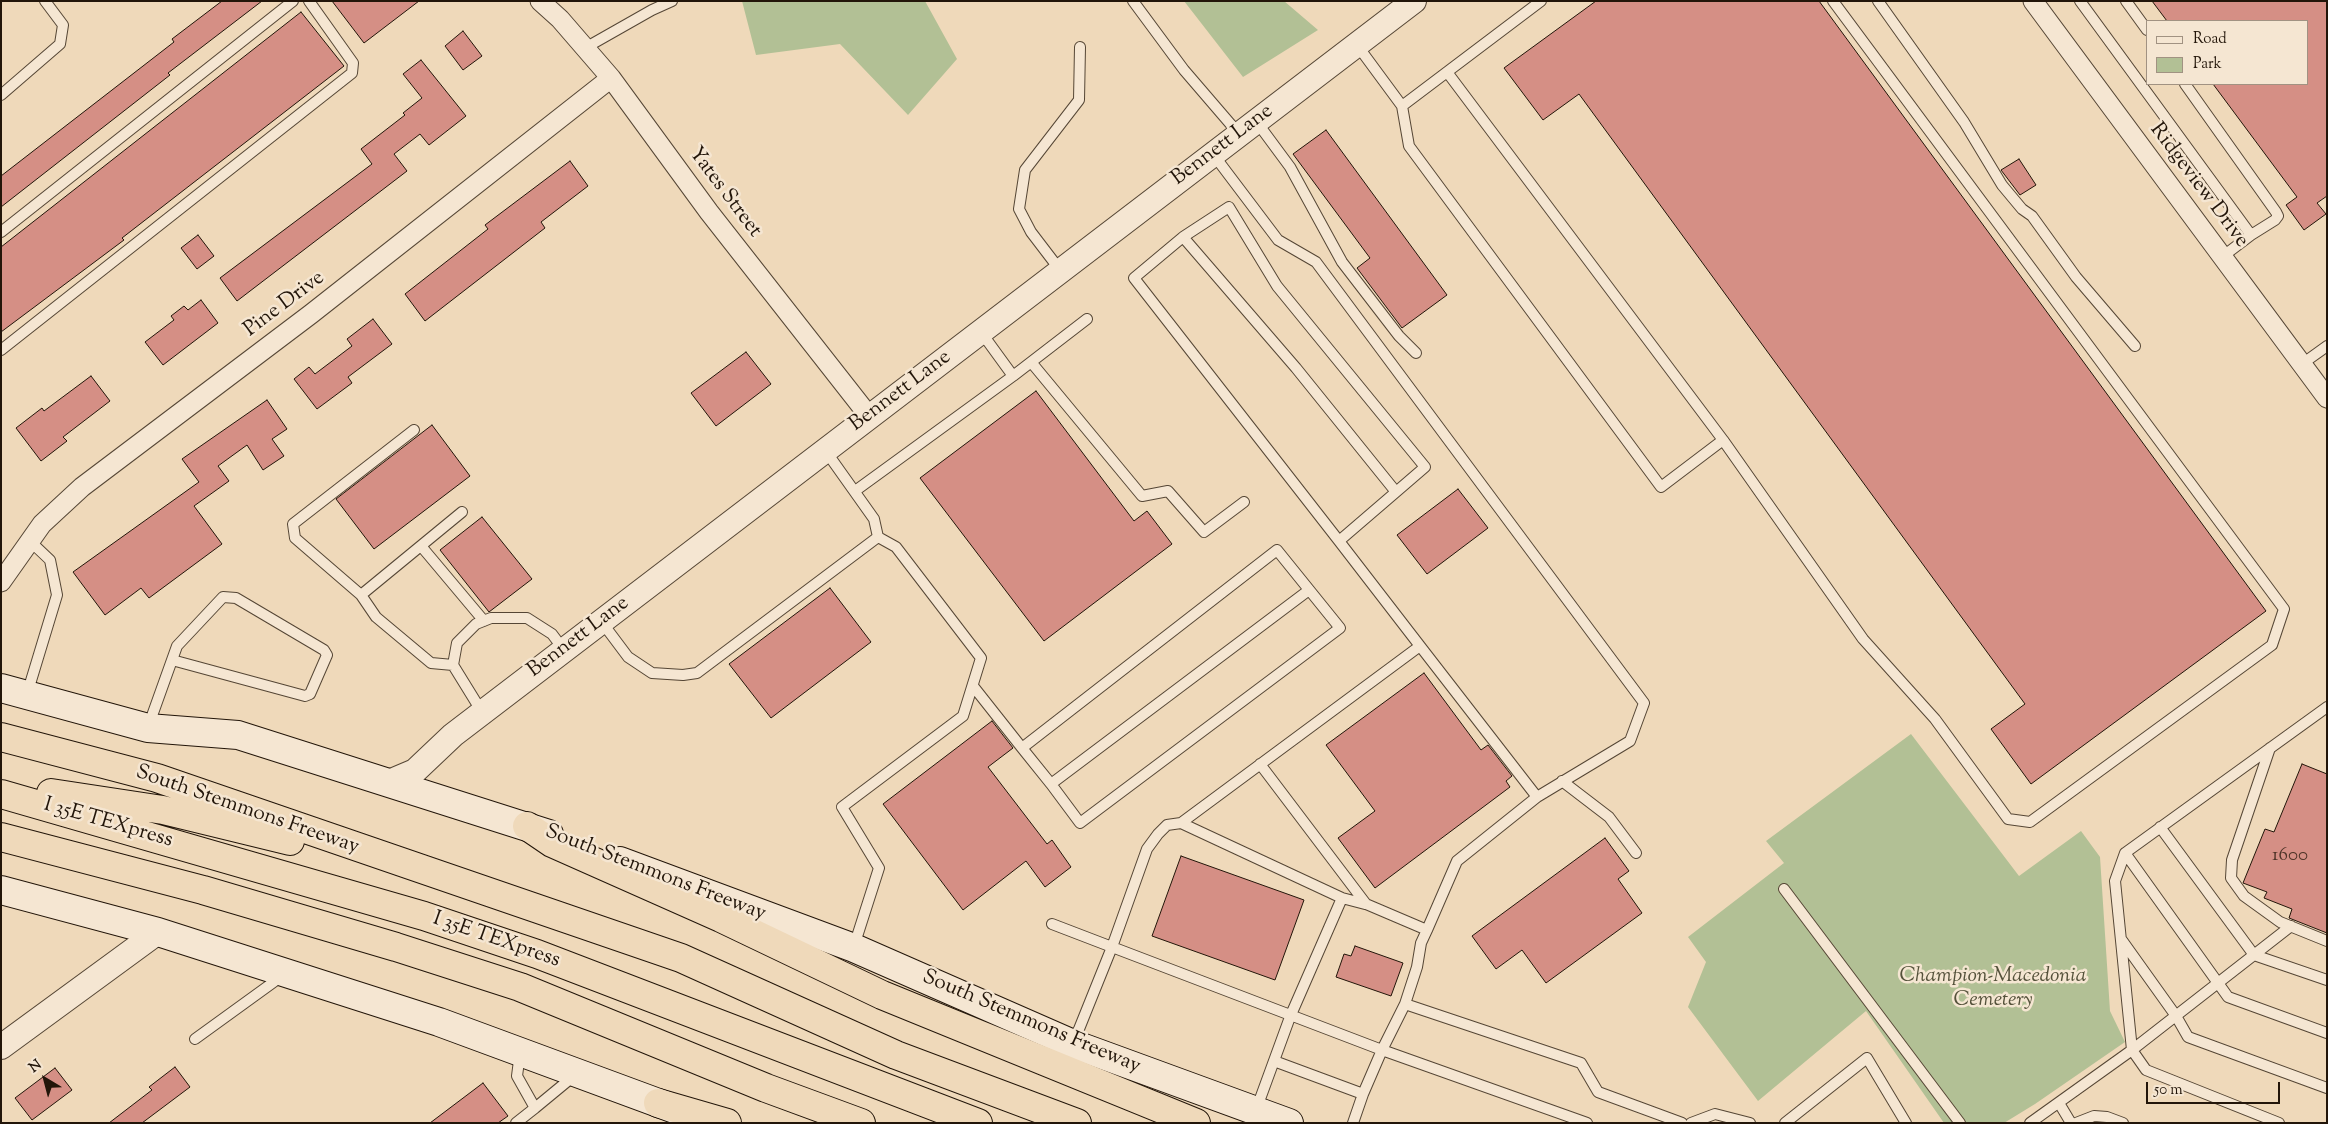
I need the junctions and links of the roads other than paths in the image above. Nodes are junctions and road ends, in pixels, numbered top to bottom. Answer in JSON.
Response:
{"nodes":[{"id":1,"x":45,"y":1,"type":"edge"},
{"id":2,"x":293,"y":1,"type":"edge"},
{"id":3,"x":308,"y":1,"type":"edge"},
{"id":4,"x":540,"y":1,"type":"edge"},
{"id":5,"x":672,"y":1,"type":"edge"},
{"id":6,"x":1133,"y":1,"type":"edge"},
{"id":7,"x":1414,"y":1,"type":"edge"},
{"id":8,"x":1541,"y":1,"type":"edge"},
{"id":9,"x":1833,"y":1,"type":"edge"},
{"id":10,"x":1878,"y":1,"type":"edge"},
{"id":11,"x":2033,"y":1,"type":"edge"},
{"id":12,"x":2080,"y":1,"type":"edge"},
{"id":13,"x":2126,"y":1,"type":"edge"},
{"id":14,"x":2146,"y":29,"type":"edge"},
{"id":15,"x":1357,"y":45,"type":"junction"},
{"id":16,"x":1080,"y":47,"type":"dead end"},
{"id":17,"x":585,"y":48,"type":"junction"},
{"id":18,"x":1447,"y":72,"type":"junction"},
{"id":19,"x":611,"y":78,"type":"junction"},
{"id":20,"x":2186,"y":85,"type":"edge"},
{"id":21,"x":1,"y":95,"type":"edge"},
{"id":22,"x":1402,"y":106,"type":"junction"},
{"id":23,"x":1248,"y":128,"type":"junction"},
{"id":24,"x":1213,"y":154,"type":"junction"},
{"id":25,"x":1,"y":232,"type":"edge"},
{"id":26,"x":2251,"y":235,"type":"junction"},
{"id":27,"x":1183,"y":237,"type":"junction"},
{"id":28,"x":2222,"y":256,"type":"junction"},
{"id":29,"x":1060,"y":270,"type":"junction"},
{"id":30,"x":1087,"y":319,"type":"dead end"},
{"id":31,"x":981,"y":331,"type":"junction"},
{"id":32,"x":2135,"y":346,"type":"dead end"},
{"id":33,"x":2327,"y":346,"type":"edge"},
{"id":34,"x":1,"y":350,"type":"edge"},
{"id":35,"x":1416,"y":353,"type":"dead end"},
{"id":36,"x":1031,"y":362,"type":"junction"},
{"id":37,"x":2302,"y":364,"type":"junction"},
{"id":38,"x":1013,"y":376,"type":"junction"},
{"id":39,"x":2327,"y":398,"type":"edge"},
{"id":40,"x":869,"y":416,"type":"junction"},
{"id":41,"x":414,"y":430,"type":"dead end"},
{"id":42,"x":1724,"y":440,"type":"junction"},
{"id":43,"x":825,"y":450,"type":"junction"},
{"id":44,"x":854,"y":492,"type":"junction"},
{"id":45,"x":1396,"y":492,"type":"junction"},
{"id":46,"x":1244,"y":502,"type":"dead end"},
{"id":47,"x":462,"y":512,"type":"dead end"},
{"id":48,"x":878,"y":536,"type":"junction"},
{"id":49,"x":30,"y":541,"type":"junction"},
{"id":50,"x":1339,"y":541,"type":"junction"},
{"id":51,"x":421,"y":546,"type":"junction"},
{"id":52,"x":1,"y":582,"type":"edge"},
{"id":53,"x":1309,"y":590,"type":"junction"},
{"id":54,"x":361,"y":595,"type":"junction"},
{"id":55,"x":484,"y":621,"type":"junction"},
{"id":56,"x":601,"y":621,"type":"junction"},
{"id":57,"x":1420,"y":646,"type":"junction"},
{"id":58,"x":564,"y":650,"type":"junction"},
{"id":59,"x":172,"y":660,"type":"junction"},
{"id":60,"x":453,"y":665,"type":"junction"},
{"id":61,"x":973,"y":686,"type":"junction"},
{"id":62,"x":14,"y":691,"type":"edge"},
{"id":63,"x":2327,"y":707,"type":"edge"},
{"id":64,"x":482,"y":712,"type":"junction"},
{"id":65,"x":148,"y":728,"type":"junction"},
{"id":66,"x":1,"y":737,"type":"edge"},
{"id":67,"x":1022,"y":748,"type":"junction"},
{"id":68,"x":2270,"y":748,"type":"junction"},
{"id":69,"x":1260,"y":764,"type":"junction"},
{"id":70,"x":389,"y":782,"type":"junction"},
{"id":71,"x":1562,"y":782,"type":"junction"},
{"id":72,"x":1051,"y":784,"type":"junction"},
{"id":73,"x":1,"y":786,"type":"edge"},
{"id":74,"x":1,"y":794,"type":"edge"},
{"id":75,"x":1537,"y":797,"type":"junction"},
{"id":76,"x":1180,"y":823,"type":"junction"},
{"id":77,"x":528,"y":826,"type":"junction"},
{"id":78,"x":2160,"y":827,"type":"junction"},
{"id":79,"x":1,"y":837,"type":"edge"},
{"id":80,"x":2125,"y":853,"type":"junction"},
{"id":81,"x":1636,"y":854,"type":"dead end"},
{"id":82,"x":467,"y":885,"type":"junction"},
{"id":83,"x":1784,"y":889,"type":"dead end"},
{"id":84,"x":1,"y":890,"type":"edge"},
{"id":85,"x":1342,"y":898,"type":"junction"},
{"id":86,"x":1366,"y":904,"type":"junction"},
{"id":87,"x":1052,"y":924,"type":"dead end"},
{"id":88,"x":2291,"y":926,"type":"junction"},
{"id":89,"x":1427,"y":930,"type":"junction"},
{"id":90,"x":158,"y":932,"type":"junction"},
{"id":91,"x":2121,"y":938,"type":"junction"},
{"id":92,"x":2327,"y":941,"type":"edge"},
{"id":93,"x":1112,"y":947,"type":"junction"},
{"id":94,"x":854,"y":948,"type":"junction"},
{"id":95,"x":2254,"y":955,"type":"junction"},
{"id":96,"x":287,"y":973,"type":"junction"},
{"id":97,"x":2327,"y":980,"type":"edge"},
{"id":98,"x":2218,"y":984,"type":"junction"},
{"id":99,"x":1405,"y":1004,"type":"junction"},
{"id":100,"x":2176,"y":1016,"type":"junction"},
{"id":101,"x":1290,"y":1017,"type":"junction"},
{"id":102,"x":2327,"y":1033,"type":"edge"},
{"id":103,"x":195,"y":1039,"type":"dead end"},
{"id":104,"x":1073,"y":1044,"type":"junction"},
{"id":105,"x":1,"y":1047,"type":"edge"},
{"id":106,"x":1382,"y":1050,"type":"junction"},
{"id":107,"x":2132,"y":1050,"type":"junction"},
{"id":108,"x":520,"y":1052,"type":"junction"},
{"id":109,"x":1274,"y":1061,"type":"junction"},
{"id":110,"x":577,"y":1073,"type":"junction"},
{"id":111,"x":2327,"y":1088,"type":"edge"},
{"id":112,"x":1363,"y":1094,"type":"junction"},
{"id":113,"x":2059,"y":1103,"type":"junction"},
{"id":114,"x":535,"y":1108,"type":"junction"},
{"id":115,"x":1256,"y":1111,"type":"junction"},
{"id":116,"x":670,"y":1112,"type":"edge"},
{"id":117,"x":516,"y":1123,"type":"edge"},
{"id":118,"x":709,"y":1123,"type":"edge"},
{"id":119,"x":726,"y":1123,"type":"edge"},
{"id":120,"x":861,"y":1123,"type":"edge"},
{"id":121,"x":978,"y":1123,"type":"edge"},
{"id":122,"x":1077,"y":1123,"type":"edge"},
{"id":123,"x":1196,"y":1123,"type":"edge"},
{"id":124,"x":1289,"y":1123,"type":"edge"},
{"id":125,"x":1353,"y":1123,"type":"edge"},
{"id":126,"x":1587,"y":1123,"type":"edge"},
{"id":127,"x":1682,"y":1123,"type":"edge"},
{"id":128,"x":1691,"y":1123,"type":"edge"},
{"id":129,"x":1750,"y":1123,"type":"edge"},
{"id":130,"x":1785,"y":1123,"type":"edge"},
{"id":131,"x":1906,"y":1123,"type":"edge"},
{"id":132,"x":1960,"y":1123,"type":"edge"},
{"id":133,"x":2030,"y":1123,"type":"edge"},
{"id":134,"x":2071,"y":1123,"type":"edge"},
{"id":135,"x":2076,"y":1123,"type":"edge"},
{"id":136,"x":2123,"y":1123,"type":"edge"},
{"id":137,"x":2279,"y":1123,"type":"edge"}],
"edges":[{"from":1,"to":21,"type":"lane"},
{"from":2,"to":25,"type":"lane"},
{"from":3,"to":34,"type":"lane"},
{"from":4,"to":17,"type":"street","name":"Yates Street"},
{"from":5,"to":17,"type":"lane"},
{"from":6,"to":23,"type":"lane"},
{"from":7,"to":15,"type":"street","name":"Bennett Lane"},
{"from":8,"to":18,"type":"lane"},
{"from":9,"to":42,"type":"lane"},
{"from":10,"to":32,"type":"lane"},
{"from":11,"to":28,"type":"street","name":"Ridgeview Drive"},
{"from":12,"to":26,"type":"lane"},
{"from":13,"to":14,"type":"lane"},
{"from":15,"to":22,"type":"lane"},
{"from":15,"to":23,"type":"street","name":"Bennett Lane"},
{"from":16,"to":29,"type":"lane"},
{"from":17,"to":19,"type":"street","name":"Yates Street"},
{"from":18,"to":22,"type":"lane"},
{"from":18,"to":42,"type":"lane"},
{"from":19,"to":40,"type":"street","name":"Yates Street"},
{"from":19,"to":49,"type":"street","name":"Pine Drive"},
{"from":20,"to":26,"type":"lane"},
{"from":22,"to":42,"type":"lane"},
{"from":23,"to":24,"type":"street","name":"Bennett Lane"},
{"from":23,"to":35,"type":"lane"},
{"from":24,"to":29,"type":"street","name":"Bennett Lane"},
{"from":24,"to":71,"type":"lane"},
{"from":26,"to":28,"type":"lane"},
{"from":27,"to":45,"type":"lane"},
{"from":27,"to":45,"type":"lane"},
{"from":27,"to":50,"type":"lane"},
{"from":28,"to":37,"type":"street","name":"Ridgeview Drive"},
{"from":29,"to":31,"type":"street","name":"Bennett Lane"},
{"from":30,"to":36,"type":"lane"},
{"from":31,"to":38,"type":"lane"},
{"from":31,"to":40,"type":"street","name":"Bennett Lane"},
{"from":33,"to":37,"type":"lane"},
{"from":36,"to":38,"type":"lane"},
{"from":36,"to":46,"type":"lane"},
{"from":37,"to":39,"type":"street","name":"Ridgeview Drive"},
{"from":38,"to":44,"type":"lane"},
{"from":40,"to":43,"type":"street","name":"Bennett Lane"},
{"from":41,"to":54,"type":"lane"},
{"from":43,"to":44,"type":"lane"},
{"from":43,"to":56,"type":"street","name":"Bennett Lane"},
{"from":44,"to":48,"type":"lane"},
{"from":45,"to":50,"type":"lane"},
{"from":47,"to":51,"type":"lane"},
{"from":48,"to":56,"type":"lane"},
{"from":48,"to":61,"type":"lane"},
{"from":49,"to":52,"type":"street","name":"Pine Drive"},
{"from":49,"to":62,"type":"lane"},
{"from":50,"to":57,"type":"lane"},
{"from":51,"to":54,"type":"lane"},
{"from":51,"to":55,"type":"lane"},
{"from":53,"to":67,"type":"lane"},
{"from":53,"to":72,"type":"lane"},
{"from":53,"to":72,"type":"lane"},
{"from":54,"to":60,"type":"lane"},
{"from":55,"to":58,"type":"lane"},
{"from":55,"to":60,"type":"lane"},
{"from":56,"to":58,"type":"street","name":"Bennett Lane"},
{"from":57,"to":69,"type":"lane"},
{"from":57,"to":75,"type":"lane"},
{"from":58,"to":64,"type":"street","name":"Bennett Lane"},
{"from":59,"to":59,"type":"lane"},
{"from":59,"to":65,"type":"lane"},
{"from":60,"to":64,"type":"lane"},
{"from":61,"to":67,"type":"lane"},
{"from":61,"to":94,"type":"lane"},
{"from":62,"to":65,"type":"main road","name":"South Stemmons Freeway"},
{"from":63,"to":68,"type":"lane"},
{"from":64,"to":70,"type":"street","name":"Bennett Lane"},
{"from":65,"to":70,"type":"main road","name":"South Stemmons Freeway"},
{"from":66,"to":82,"type":"highway","name":"South Stemmons Freeway"},
{"from":67,"to":72,"type":"lane"},
{"from":68,"to":78,"type":"lane"},
{"from":68,"to":88,"type":"lane"},
{"from":69,"to":76,"type":"lane"},
{"from":69,"to":86,"type":"lane"},
{"from":70,"to":77,"type":"main road","name":"South Stemmons Freeway"},
{"from":71,"to":75,"type":"lane"},
{"from":71,"to":81,"type":"lane"},
{"from":73,"to":82,"type":"highway"},
{"from":74,"to":121,"type":"highway","name":"I 35E TEXpress"},
{"from":75,"to":89,"type":"lane"},
{"from":76,"to":85,"type":"lane"},
{"from":76,"to":93,"type":"lane"},
{"from":77,"to":94,"type":"main road","name":"South Stemmons Freeway"},
{"from":77,"to":123,"type":"highway"},
{"from":78,"to":80,"type":"lane"},
{"from":78,"to":95,"type":"lane"},
{"from":79,"to":120,"type":"highway"},
{"from":80,"to":91,"type":"lane"},
{"from":80,"to":98,"type":"lane"},
{"from":82,"to":122,"type":"highway","name":"South Stemmons Freeway"},
{"from":83,"to":132,"type":"lane"},
{"from":84,"to":90,"type":"main road"},
{"from":85,"to":86,"type":"lane"},
{"from":85,"to":101,"type":"lane"},
{"from":86,"to":89,"type":"lane"},
{"from":87,"to":93,"type":"lane"},
{"from":88,"to":92,"type":"lane"},
{"from":88,"to":95,"type":"lane"},
{"from":89,"to":99,"type":"lane"},
{"from":90,"to":96,"type":"main road"},
{"from":90,"to":105,"type":"street"},
{"from":91,"to":100,"type":"lane"},
{"from":91,"to":107,"type":"lane"},
{"from":93,"to":101,"type":"lane"},
{"from":93,"to":104,"type":"lane"},
{"from":94,"to":104,"type":"main road","name":"South Stemmons Freeway"},
{"from":95,"to":97,"type":"lane"},
{"from":95,"to":98,"type":"lane"},
{"from":96,"to":103,"type":"lane"},
{"from":96,"to":108,"type":"main road"},
{"from":98,"to":100,"type":"lane"},
{"from":98,"to":102,"type":"lane"},
{"from":99,"to":106,"type":"lane"},
{"from":99,"to":127,"type":"lane"},
{"from":100,"to":107,"type":"lane"},
{"from":100,"to":111,"type":"lane"},
{"from":101,"to":106,"type":"lane"},
{"from":101,"to":109,"type":"lane"},
{"from":104,"to":115,"type":"main road","name":"South Stemmons Freeway"},
{"from":106,"to":112,"type":"lane"},
{"from":106,"to":126,"type":"lane"},
{"from":107,"to":113,"type":"lane"},
{"from":107,"to":137,"type":"lane"},
{"from":108,"to":110,"type":"main road"},
{"from":108,"to":114,"type":"lane"},
{"from":109,"to":112,"type":"lane"},
{"from":109,"to":115,"type":"lane"},
{"from":110,"to":114,"type":"lane"},
{"from":110,"to":116,"type":"main road"},
{"from":112,"to":125,"type":"lane"},
{"from":113,"to":133,"type":"lane"},
{"from":113,"to":134,"type":"lane"},
{"from":114,"to":117,"type":"lane"},
{"from":115,"to":124,"type":"main road","name":"South Stemmons Freeway"},
{"from":116,"to":118,"type":"main road"},
{"from":116,"to":119,"type":"highway"},
{"from":128,"to":129,"type":"lane"},
{"from":130,"to":131,"type":"lane"},
{"from":135,"to":136,"type":"lane"}]}
